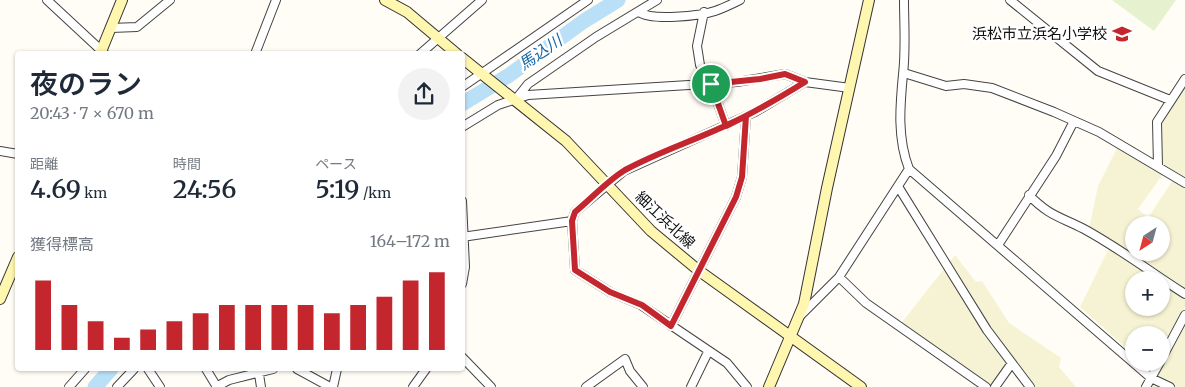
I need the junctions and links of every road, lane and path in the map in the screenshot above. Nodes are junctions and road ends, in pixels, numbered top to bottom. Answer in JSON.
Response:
{"nodes":[{"id":1,"x":47,"y":0,"type":"edge"},
{"id":2,"x":122,"y":0,"type":"edge"},
{"id":3,"x":170,"y":0,"type":"edge"},
{"id":4,"x":276,"y":0,"type":"edge"},
{"id":5,"x":482,"y":0,"type":"edge"},
{"id":6,"x":588,"y":0,"type":"edge"},
{"id":7,"x":657,"y":0,"type":"edge"},
{"id":8,"x":740,"y":0,"type":"edge"},
{"id":9,"x":869,"y":0,"type":"edge"},
{"id":10,"x":904,"y":0,"type":"edge"},
{"id":11,"x":1010,"y":0,"type":"edge"},
{"id":12,"x":388,"y":1,"type":"edge"},
{"id":13,"x":578,"y":3,"type":"edge"},
{"id":14,"x":639,"y":12,"type":"junction"},
{"id":15,"x":704,"y":12,"type":"junction"},
{"id":16,"x":111,"y":28,"type":"junction"},
{"id":17,"x":439,"y":38,"type":"junction"},
{"id":18,"x":100,"y":51,"type":"edge"},
{"id":19,"x":103,"y":51,"type":"edge"},
{"id":20,"x":256,"y":51,"type":"edge"},
{"id":21,"x":424,"y":51,"type":"edge"},
{"id":22,"x":454,"y":51,"type":"edge"},
{"id":23,"x":465,"y":60,"type":"edge"},
{"id":24,"x":904,"y":73,"type":"junction"},
{"id":25,"x":483,"y":75,"type":"junction"},
{"id":26,"x":1185,"y":79,"type":"edge"},
{"id":27,"x":805,"y":82,"type":"junction"},
{"id":28,"x":711,"y":84,"type":"junction"},
{"id":29,"x":465,"y":85,"type":"edge"},
{"id":30,"x":850,"y":88,"type":"junction"},
{"id":31,"x":513,"y":98,"type":"junction"},
{"id":32,"x":1170,"y":100,"type":"junction"},
{"id":33,"x":746,"y":116,"type":"junction"},
{"id":34,"x":1074,"y":120,"type":"junction"},
{"id":35,"x":465,"y":125,"type":"edge"},
{"id":36,"x":726,"y":126,"type":"junction"},
{"id":37,"x":0,"y":151,"type":"edge"},
{"id":38,"x":15,"y":154,"type":"edge"},
{"id":39,"x":1158,"y":166,"type":"junction"},
{"id":40,"x":909,"y":169,"type":"junction"},
{"id":41,"x":1185,"y":183,"type":"edge"},
{"id":42,"x":607,"y":185,"type":"junction"},
{"id":43,"x":899,"y":188,"type":"junction"},
{"id":44,"x":1029,"y":195,"type":"junction"},
{"id":45,"x":572,"y":221,"type":"junction"},
{"id":46,"x":465,"y":237,"type":"edge"},
{"id":47,"x":998,"y":245,"type":"junction"},
{"id":48,"x":15,"y":264,"type":"edge"},
{"id":49,"x":698,"y":270,"type":"junction"},
{"id":50,"x":839,"y":277,"type":"junction"},
{"id":51,"x":1185,"y":294,"type":"edge"},
{"id":52,"x":0,"y":299,"type":"edge"},
{"id":53,"x":1185,"y":315,"type":"edge"},
{"id":54,"x":800,"y":316,"type":"junction"},
{"id":55,"x":671,"y":326,"type":"junction"},
{"id":56,"x":789,"y":337,"type":"junction"},
{"id":57,"x":1170,"y":343,"type":"edge"},
{"id":58,"x":708,"y":352,"type":"junction"},
{"id":59,"x":465,"y":360,"type":"edge"},
{"id":60,"x":1012,"y":363,"type":"junction"},
{"id":61,"x":83,"y":371,"type":"edge"},
{"id":62,"x":132,"y":371,"type":"edge"},
{"id":63,"x":149,"y":371,"type":"edge"},
{"id":64,"x":207,"y":371,"type":"edge"},
{"id":65,"x":268,"y":371,"type":"edge"},
{"id":66,"x":301,"y":371,"type":"edge"},
{"id":67,"x":336,"y":371,"type":"edge"},
{"id":68,"x":425,"y":371,"type":"edge"},
{"id":69,"x":1155,"y":371,"type":"edge"},
{"id":70,"x":259,"y":374,"type":"junction"},
{"id":71,"x":1151,"y":378,"type":"junction"},
{"id":72,"x":69,"y":387,"type":"edge"},
{"id":73,"x":117,"y":387,"type":"edge"},
{"id":74,"x":160,"y":387,"type":"edge"},
{"id":75,"x":217,"y":387,"type":"edge"},
{"id":76,"x":261,"y":387,"type":"edge"},
{"id":77,"x":331,"y":387,"type":"edge"},
{"id":78,"x":413,"y":387,"type":"edge"},
{"id":79,"x":491,"y":387,"type":"edge"},
{"id":80,"x":586,"y":387,"type":"edge"},
{"id":81,"x":642,"y":387,"type":"edge"},
{"id":82,"x":691,"y":387,"type":"edge"},
{"id":83,"x":747,"y":387,"type":"edge"},
{"id":84,"x":769,"y":387,"type":"edge"},
{"id":85,"x":861,"y":387,"type":"edge"},
{"id":86,"x":986,"y":387,"type":"edge"},
{"id":87,"x":995,"y":387,"type":"edge"},
{"id":88,"x":1030,"y":387,"type":"edge"},
{"id":89,"x":1146,"y":387,"type":"edge"},
{"id":90,"x":1170,"y":387,"type":"edge"}],
"edges":[{"from":1,"to":18,"type":"street"},
{"from":2,"to":16,"type":"main road"},
{"from":3,"to":16,"type":"street"},
{"from":4,"to":20,"type":"street"},
{"from":5,"to":17,"type":"street"},
{"from":6,"to":13,"type":"street"},
{"from":7,"to":14,"type":"street"},
{"from":8,"to":15,"type":"street"},
{"from":9,"to":30,"type":"main road"},
{"from":10,"to":24,"type":"street"},
{"from":11,"to":32,"type":"street"},
{"from":12,"to":17,"type":"main road"},
{"from":13,"to":25,"type":"street"},
{"from":14,"to":15,"type":"street"},
{"from":14,"to":31,"type":"street"},
{"from":15,"to":28,"type":"street"},
{"from":16,"to":19,"type":"main road"},
{"from":17,"to":21,"type":"street"},
{"from":17,"to":22,"type":"main road"},
{"from":23,"to":25,"type":"main road"},
{"from":24,"to":34,"type":"street"},
{"from":24,"to":40,"type":"street"},
{"from":25,"to":29,"type":"street"},
{"from":25,"to":31,"type":"main road","name":"細江浜北線"},
{"from":26,"to":32,"type":"street"},
{"from":27,"to":28,"type":"street"},
{"from":27,"to":30,"type":"street"},
{"from":27,"to":33,"type":"street"},
{"from":28,"to":31,"type":"street"},
{"from":28,"to":36,"type":"street"},
{"from":30,"to":54,"type":"main road"},
{"from":31,"to":35,"type":"street"},
{"from":31,"to":42,"type":"main road","name":"細江浜北線"},
{"from":32,"to":39,"type":"street"},
{"from":33,"to":36,"type":"street"},
{"from":33,"to":49,"type":"street"},
{"from":34,"to":39,"type":"street"},
{"from":34,"to":44,"type":"street"},
{"from":36,"to":42,"type":"street"},
{"from":37,"to":38,"type":"street"},
{"from":39,"to":41,"type":"street"},
{"from":40,"to":43,"type":"street"},
{"from":40,"to":47,"type":"street"},
{"from":42,"to":45,"type":"street"},
{"from":42,"to":49,"type":"main road","name":"細江浜北線"},
{"from":43,"to":50,"type":"street"},
{"from":43,"to":60,"type":"street"},
{"from":44,"to":47,"type":"street"},
{"from":44,"to":51,"type":"street"},
{"from":45,"to":46,"type":"street"},
{"from":45,"to":55,"type":"street"},
{"from":47,"to":71,"type":"street"},
{"from":48,"to":52,"type":"main road"},
{"from":49,"to":55,"type":"street"},
{"from":49,"to":56,"type":"main road","name":"細江浜北線"},
{"from":50,"to":54,"type":"street"},
{"from":50,"to":86,"type":"street"},
{"from":53,"to":57,"type":"street"},
{"from":54,"to":56,"type":"main road"},
{"from":55,"to":58,"type":"street"},
{"from":56,"to":84,"type":"main road"},
{"from":56,"to":85,"type":"main road","name":"細江浜北線"},
{"from":58,"to":82,"type":"street"},
{"from":58,"to":83,"type":"street"},
{"from":59,"to":79,"type":"street"},
{"from":60,"to":87,"type":"street"},
{"from":60,"to":88,"type":"street"},
{"from":61,"to":72,"type":"street"},
{"from":62,"to":73,"type":"street"},
{"from":63,"to":74,"type":"street"},
{"from":64,"to":75,"type":"street"},
{"from":65,"to":70,"type":"street"},
{"from":66,"to":77,"type":"street"},
{"from":67,"to":77,"type":"street"},
{"from":68,"to":78,"type":"street"},
{"from":69,"to":71,"type":"street"},
{"from":70,"to":75,"type":"street"},
{"from":70,"to":76,"type":"street"},
{"from":71,"to":89,"type":"street"},
{"from":71,"to":90,"type":"street"},
{"from":80,"to":81,"type":"street"}]}
